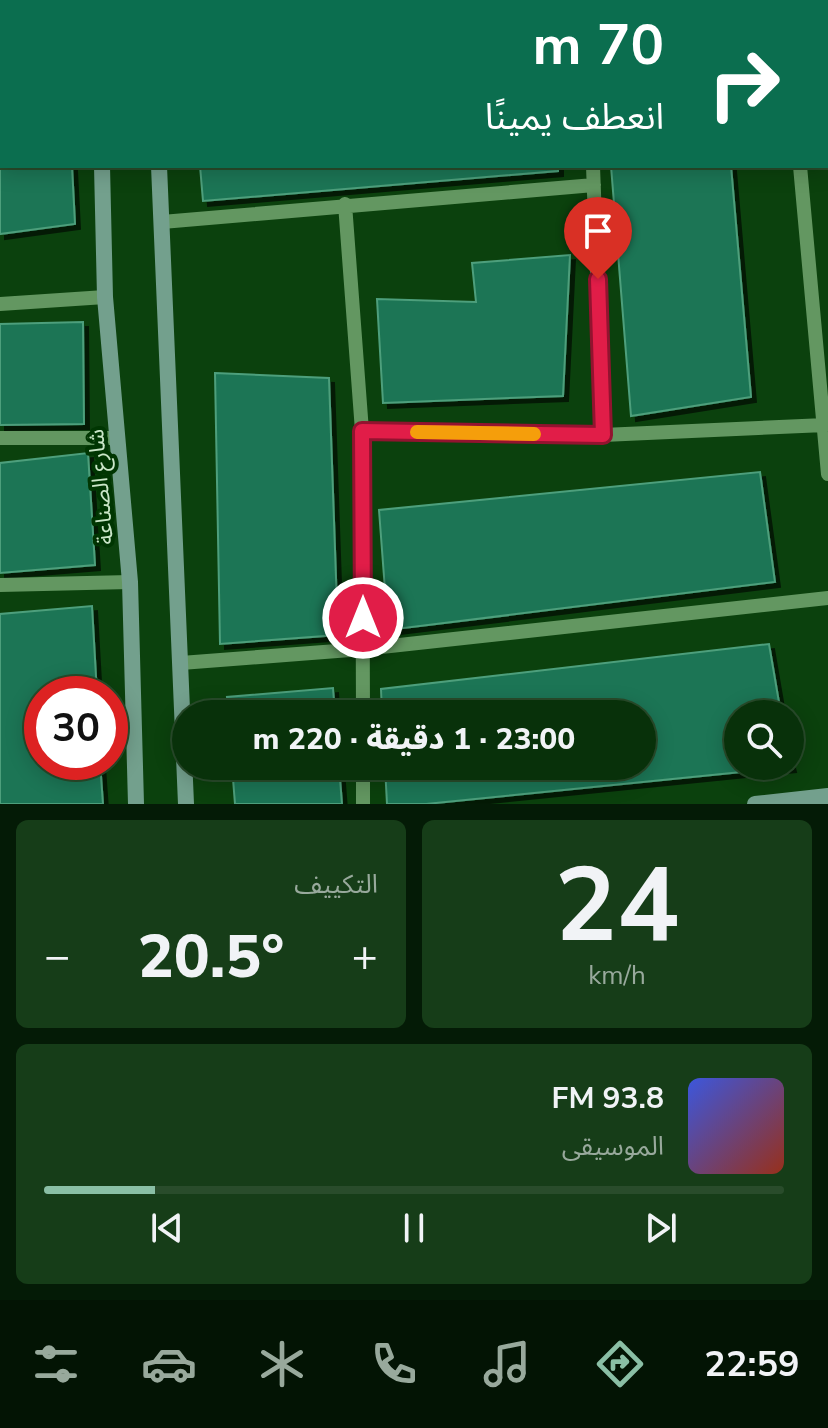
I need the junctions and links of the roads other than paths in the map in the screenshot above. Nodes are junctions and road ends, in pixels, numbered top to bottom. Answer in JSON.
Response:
{"nodes":[{"id":1,"x":102,"y":168,"type":"edge"},
{"id":2,"x":159,"y":168,"type":"edge"},
{"id":3,"x":593,"y":168,"type":"edge"},
{"id":4,"x":800,"y":168,"type":"edge"},
{"id":5,"x":594,"y":185,"type":"junction"},
{"id":6,"x":345,"y":204,"type":"junction"},
{"id":7,"x":162,"y":222,"type":"junction"},
{"id":8,"x":105,"y":297,"type":"junction"},
{"id":9,"x":0,"y":304,"type":"edge"},
{"id":10,"x":825,"y":425,"type":"junction"},
{"id":11,"x":362,"y":431,"type":"junction"},
{"id":12,"x":603,"y":435,"type":"junction"},
{"id":13,"x":0,"y":438,"type":"edge"},
{"id":14,"x":118,"y":438,"type":"junction"},
{"id":15,"x":828,"y":474,"type":"edge"},
{"id":16,"x":130,"y":582,"type":"junction"},
{"id":17,"x":0,"y":585,"type":"edge"},
{"id":18,"x":828,"y":598,"type":"edge"},
{"id":19,"x":363,"y":649,"type":"junction"},
{"id":20,"x":181,"y":663,"type":"junction"},
{"id":21,"x":363,"y":700,"type":"edge"},
{"id":22,"x":363,"y":780,"type":"edge"},
{"id":23,"x":828,"y":796,"type":"edge"},
{"id":24,"x":136,"y":804,"type":"edge"},
{"id":25,"x":186,"y":804,"type":"edge"},
{"id":26,"x":363,"y":804,"type":"edge"},
{"id":27,"x":755,"y":804,"type":"edge"}],
"edges":[{"from":1,"to":8,"type":"street","name":"شارع الصناعة"},
{"from":2,"to":7,"type":"street"},
{"from":3,"to":5,"type":"street"},
{"from":4,"to":10,"type":"street"},
{"from":5,"to":6,"type":"street"},
{"from":5,"to":12,"type":"street"},
{"from":6,"to":7,"type":"street"},
{"from":6,"to":11,"type":"street"},
{"from":7,"to":20,"type":"street"},
{"from":8,"to":9,"type":"street"},
{"from":8,"to":14,"type":"street","name":"شارع الصناعة"},
{"from":10,"to":12,"type":"street"},
{"from":10,"to":15,"type":"street"},
{"from":11,"to":12,"type":"street"},
{"from":11,"to":19,"type":"street"},
{"from":13,"to":14,"type":"street"},
{"from":14,"to":16,"type":"street","name":"شارع الصناعة"},
{"from":16,"to":17,"type":"street"},
{"from":16,"to":24,"type":"street","name":"شارع الصناعة"},
{"from":18,"to":19,"type":"street"},
{"from":19,"to":20,"type":"street"},
{"from":19,"to":21,"type":"street"},
{"from":20,"to":25,"type":"street"},
{"from":22,"to":26,"type":"street"},
{"from":23,"to":27,"type":"street"}]}
